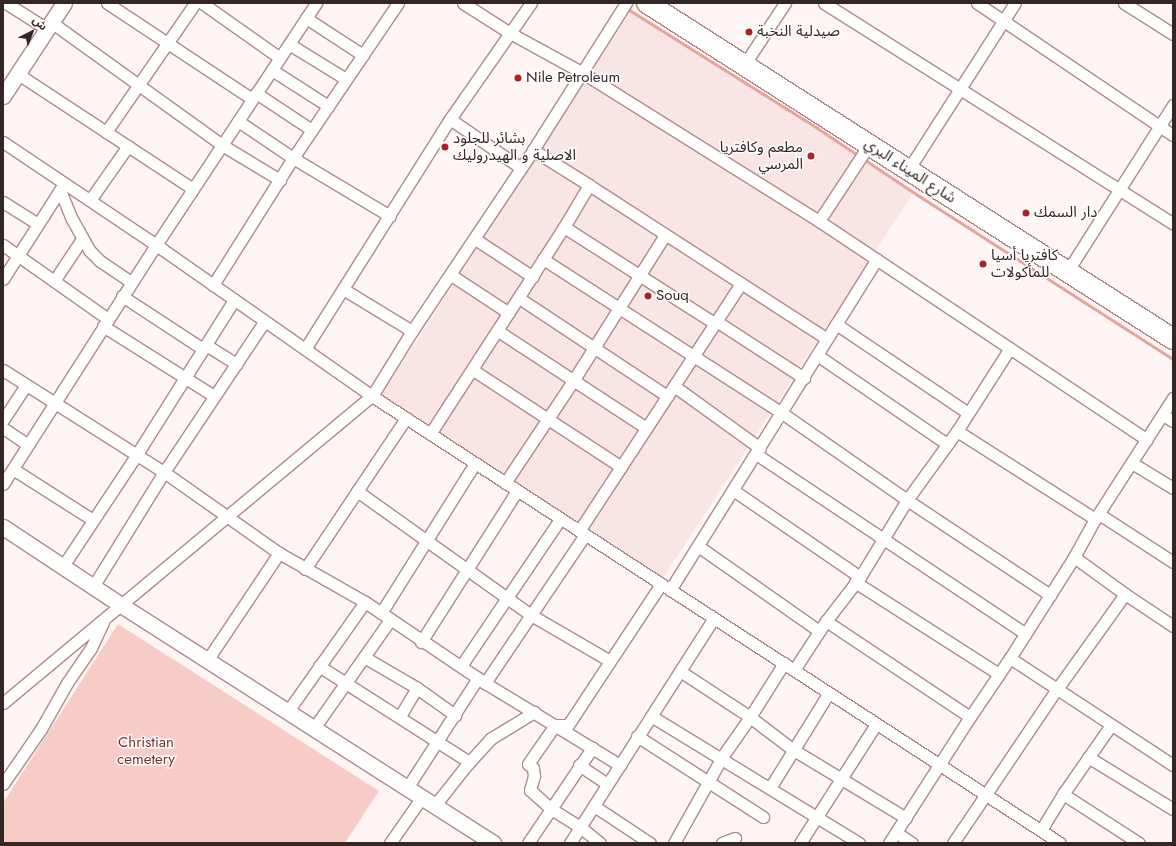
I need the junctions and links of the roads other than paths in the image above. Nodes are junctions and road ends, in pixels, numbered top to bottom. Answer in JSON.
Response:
{"nodes":[{"id":1,"x":6,"y":3,"type":"edge"},
{"id":2,"x":64,"y":3,"type":"edge"},
{"id":3,"x":107,"y":3,"type":"edge"},
{"id":4,"x":195,"y":3,"type":"edge"},
{"id":5,"x":202,"y":3,"type":"edge"},
{"id":6,"x":398,"y":3,"type":"edge"},
{"id":7,"x":463,"y":3,"type":"edge"},
{"id":8,"x":531,"y":3,"type":"edge"},
{"id":9,"x":626,"y":3,"type":"edge"},
{"id":10,"x":647,"y":3,"type":"edge"},
{"id":11,"x":786,"y":3,"type":"edge"},
{"id":12,"x":824,"y":3,"type":"edge"},
{"id":13,"x":977,"y":3,"type":"edge"},
{"id":14,"x":1015,"y":3,"type":"edge"},
{"id":15,"x":1124,"y":3,"type":"edge"},
{"id":16,"x":311,"y":5,"type":"edge"},
{"id":17,"x":306,"y":18,"type":"junction"},
{"id":18,"x":1005,"y":21,"type":"junction"},
{"id":19,"x":49,"y":26,"type":"junction"},
{"id":20,"x":510,"y":33,"type":"junction"},
{"id":21,"x":1173,"y":34,"type":"edge"},
{"id":22,"x":167,"y":43,"type":"junction"},
{"id":23,"x":289,"y":44,"type":"junction"},
{"id":24,"x":363,"y":55,"type":"junction"},
{"id":25,"x":280,"y":58,"type":"junction"},
{"id":26,"x":744,"y":65,"type":"junction"},
{"id":27,"x":272,"y":70,"type":"junction"},
{"id":28,"x":582,"y":73,"type":"junction"},
{"id":29,"x":18,"y":74,"type":"junction"},
{"id":30,"x":346,"y":80,"type":"junction"},
{"id":31,"x":138,"y":85,"type":"junction"},
{"id":32,"x":960,"y":89,"type":"junction"},
{"id":33,"x":3,"y":96,"type":"edge"},
{"id":34,"x":254,"y":96,"type":"junction"},
{"id":35,"x":328,"y":106,"type":"junction"},
{"id":36,"x":1173,"y":106,"type":"edge"},
{"id":37,"x":450,"y":119,"type":"junction"},
{"id":38,"x":238,"y":121,"type":"junction"},
{"id":39,"x":1159,"y":127,"type":"junction"},
{"id":40,"x":312,"y":130,"type":"junction"},
{"id":41,"x":106,"y":132,"type":"junction"},
{"id":42,"x":1173,"y":135,"type":"edge"},
{"id":43,"x":3,"y":142,"type":"edge"},
{"id":44,"x":222,"y":145,"type":"junction"},
{"id":45,"x":869,"y":145,"type":"junction"},
{"id":46,"x":128,"y":146,"type":"junction"},
{"id":47,"x":533,"y":150,"type":"junction"},
{"id":48,"x":293,"y":158,"type":"junction"},
{"id":49,"x":521,"y":168,"type":"junction"},
{"id":50,"x":908,"y":170,"type":"junction"},
{"id":51,"x":280,"y":180,"type":"junction"},
{"id":52,"x":589,"y":185,"type":"junction"},
{"id":53,"x":63,"y":186,"type":"junction"},
{"id":54,"x":193,"y":188,"type":"junction"},
{"id":55,"x":1119,"y":190,"type":"junction"},
{"id":56,"x":90,"y":200,"type":"junction"},
{"id":57,"x":3,"y":202,"type":"edge"},
{"id":58,"x":390,"y":216,"type":"junction"},
{"id":59,"x":820,"y":221,"type":"junction"},
{"id":60,"x":38,"y":224,"type":"junction"},
{"id":61,"x":1173,"y":224,"type":"edge"},
{"id":62,"x":564,"y":227,"type":"junction"},
{"id":63,"x":665,"y":235,"type":"junction"},
{"id":64,"x":475,"y":238,"type":"junction"},
{"id":65,"x":82,"y":239,"type":"junction"},
{"id":66,"x":156,"y":244,"type":"junction"},
{"id":67,"x":3,"y":245,"type":"edge"},
{"id":68,"x":18,"y":255,"type":"junction"},
{"id":69,"x":877,"y":259,"type":"junction"},
{"id":70,"x":544,"y":260,"type":"junction"},
{"id":71,"x":1067,"y":272,"type":"junction"},
{"id":72,"x":451,"y":275,"type":"junction"},
{"id":73,"x":639,"y":275,"type":"junction"},
{"id":74,"x":532,"y":277,"type":"junction"},
{"id":75,"x":3,"y":279,"type":"edge"},
{"id":76,"x":54,"y":281,"type":"junction"},
{"id":77,"x":131,"y":282,"type":"junction"},
{"id":78,"x":741,"y":284,"type":"junction"},
{"id":79,"x":213,"y":285,"type":"junction"},
{"id":80,"x":343,"y":289,"type":"junction"},
{"id":81,"x":122,"y":296,"type":"junction"},
{"id":82,"x":519,"y":298,"type":"junction"},
{"id":83,"x":234,"y":300,"type":"junction"},
{"id":84,"x":619,"y":308,"type":"junction"},
{"id":85,"x":509,"y":313,"type":"junction"},
{"id":86,"x":264,"y":322,"type":"junction"},
{"id":87,"x":715,"y":322,"type":"junction"},
{"id":88,"x":106,"y":323,"type":"junction"},
{"id":89,"x":836,"y":324,"type":"junction"},
{"id":90,"x":412,"y":331,"type":"junction"},
{"id":91,"x":498,"y":331,"type":"junction"},
{"id":92,"x":827,"y":339,"type":"junction"},
{"id":93,"x":1173,"y":339,"type":"edge"},
{"id":94,"x":204,"y":347,"type":"junction"},
{"id":95,"x":594,"y":348,"type":"junction"},
{"id":96,"x":1010,"y":348,"type":"junction"},
{"id":97,"x":305,"y":349,"type":"junction"},
{"id":98,"x":817,"y":355,"type":"junction"},
{"id":99,"x":693,"y":356,"type":"junction"},
{"id":100,"x":236,"y":364,"type":"junction"},
{"id":101,"x":3,"y":370,"type":"edge"},
{"id":102,"x":473,"y":370,"type":"junction"},
{"id":103,"x":185,"y":378,"type":"junction"},
{"id":104,"x":804,"y":378,"type":"junction"},
{"id":105,"x":573,"y":381,"type":"junction"},
{"id":106,"x":26,"y":385,"type":"junction"},
{"id":107,"x":674,"y":386,"type":"junction"},
{"id":108,"x":214,"y":396,"type":"junction"},
{"id":109,"x":372,"y":396,"type":"junction"},
{"id":110,"x":667,"y":396,"type":"junction"},
{"id":111,"x":1173,"y":398,"type":"edge"},
{"id":112,"x":55,"y":402,"type":"junction"},
{"id":113,"x":782,"y":413,"type":"junction"},
{"id":114,"x":968,"y":413,"type":"junction"},
{"id":115,"x":1163,"y":415,"type":"junction"},
{"id":116,"x":406,"y":418,"type":"junction"},
{"id":117,"x":548,"y":419,"type":"junction"},
{"id":118,"x":3,"y":420,"type":"edge"},
{"id":119,"x":1173,"y":421,"type":"edge"},
{"id":120,"x":3,"y":428,"type":"edge"},
{"id":121,"x":646,"y":428,"type":"junction"},
{"id":122,"x":957,"y":431,"type":"junction"},
{"id":123,"x":430,"y":434,"type":"junction"},
{"id":124,"x":1147,"y":440,"type":"junction"},
{"id":125,"x":947,"y":444,"type":"junction"},
{"id":126,"x":28,"y":445,"type":"junction"},
{"id":127,"x":758,"y":451,"type":"junction"},
{"id":128,"x":137,"y":454,"type":"junction"},
{"id":129,"x":475,"y":463,"type":"junction"},
{"id":130,"x":1132,"y":463,"type":"junction"},
{"id":131,"x":621,"y":467,"type":"junction"},
{"id":132,"x":13,"y":469,"type":"junction"},
{"id":133,"x":164,"y":472,"type":"junction"},
{"id":134,"x":505,"y":483,"type":"junction"},
{"id":135,"x":3,"y":484,"type":"edge"},
{"id":136,"x":1173,"y":488,"type":"edge"},
{"id":137,"x":733,"y":490,"type":"junction"},
{"id":138,"x":357,"y":491,"type":"junction"},
{"id":139,"x":517,"y":491,"type":"junction"},
{"id":140,"x":907,"y":500,"type":"junction"},
{"id":141,"x":228,"y":516,"type":"junction"},
{"id":142,"x":1097,"y":517,"type":"junction"},
{"id":143,"x":560,"y":519,"type":"junction"},
{"id":144,"x":94,"y":520,"type":"junction"},
{"id":145,"x":5,"y":532,"type":"edge"},
{"id":146,"x":582,"y":533,"type":"junction"},
{"id":147,"x":883,"y":539,"type":"junction"},
{"id":148,"x":426,"y":541,"type":"junction"},
{"id":149,"x":698,"y":546,"type":"junction"},
{"id":150,"x":279,"y":554,"type":"junction"},
{"id":151,"x":1074,"y":557,"type":"junction"},
{"id":152,"x":1173,"y":562,"type":"edge"},
{"id":153,"x":63,"y":566,"type":"junction"},
{"id":154,"x":305,"y":570,"type":"junction"},
{"id":155,"x":466,"y":570,"type":"junction"},
{"id":156,"x":857,"y":580,"type":"junction"},
{"id":157,"x":94,"y":585,"type":"junction"},
{"id":158,"x":665,"y":587,"type":"junction"},
{"id":159,"x":1125,"y":594,"type":"junction"},
{"id":160,"x":1050,"y":595,"type":"junction"},
{"id":161,"x":507,"y":598,"type":"junction"},
{"id":162,"x":365,"y":602,"type":"junction"},
{"id":163,"x":121,"y":605,"type":"junction"},
{"id":164,"x":531,"y":615,"type":"junction"},
{"id":165,"x":385,"y":616,"type":"junction"},
{"id":166,"x":714,"y":618,"type":"junction"},
{"id":167,"x":104,"y":619,"type":"junction"},
{"id":168,"x":826,"y":621,"type":"junction"},
{"id":169,"x":1173,"y":626,"type":"edge"},
{"id":170,"x":819,"y":631,"type":"junction"},
{"id":171,"x":1026,"y":634,"type":"junction"},
{"id":172,"x":421,"y":642,"type":"junction"},
{"id":173,"x":364,"y":657,"type":"junction"},
{"id":174,"x":1010,"y":658,"type":"junction"},
{"id":175,"x":208,"y":659,"type":"junction"},
{"id":176,"x":610,"y":661,"type":"junction"},
{"id":177,"x":784,"y":663,"type":"junction"},
{"id":178,"x":319,"y":666,"type":"junction"},
{"id":179,"x":461,"y":666,"type":"junction"},
{"id":180,"x":794,"y":670,"type":"junction"},
{"id":181,"x":680,"y":671,"type":"junction"},
{"id":182,"x":999,"y":674,"type":"junction"},
{"id":183,"x":482,"y":681,"type":"junction"},
{"id":184,"x":345,"y":684,"type":"junction"},
{"id":185,"x":417,"y":688,"type":"junction"},
{"id":186,"x":1057,"y":689,"type":"junction"},
{"id":187,"x":828,"y":694,"type":"junction"},
{"id":188,"x":3,"y":703,"type":"edge"},
{"id":189,"x":288,"y":711,"type":"junction"},
{"id":190,"x":534,"y":712,"type":"junction"},
{"id":191,"x":455,"y":715,"type":"junction"},
{"id":192,"x":400,"y":716,"type":"junction"},
{"id":193,"x":651,"y":716,"type":"junction"},
{"id":194,"x":750,"y":717,"type":"junction"},
{"id":195,"x":970,"y":717,"type":"junction"},
{"id":196,"x":876,"y":724,"type":"junction"},
{"id":197,"x":555,"y":725,"type":"junction"},
{"id":198,"x":1111,"y":725,"type":"junction"},
{"id":199,"x":314,"y":728,"type":"junction"},
{"id":200,"x":637,"y":736,"type":"junction"},
{"id":201,"x":436,"y":741,"type":"junction"},
{"id":202,"x":592,"y":748,"type":"junction"},
{"id":203,"x":792,"y":749,"type":"junction"},
{"id":204,"x":722,"y":757,"type":"junction"},
{"id":205,"x":1088,"y":757,"type":"junction"},
{"id":206,"x":469,"y":762,"type":"junction"},
{"id":207,"x":579,"y":765,"type":"junction"},
{"id":208,"x":620,"y":765,"type":"junction"},
{"id":209,"x":940,"y":766,"type":"junction"},
{"id":210,"x":1173,"y":766,"type":"edge"},
{"id":211,"x":841,"y":779,"type":"junction"},
{"id":212,"x":707,"y":781,"type":"junction"},
{"id":213,"x":3,"y":784,"type":"edge"},
{"id":214,"x":607,"y":784,"type":"junction"},
{"id":215,"x":407,"y":788,"type":"junction"},
{"id":216,"x":770,"y":788,"type":"junction"},
{"id":217,"x":986,"y":794,"type":"junction"},
{"id":218,"x":1063,"y":794,"type":"junction"},
{"id":219,"x":422,"y":797,"type":"junction"},
{"id":220,"x":435,"y":805,"type":"junction"},
{"id":221,"x":594,"y":806,"type":"junction"},
{"id":222,"x":550,"y":808,"type":"junction"},
{"id":223,"x":1173,"y":809,"type":"edge"},
{"id":224,"x":817,"y":816,"type":"junction"},
{"id":225,"x":764,"y":817,"type":"dead end"},
{"id":226,"x":906,"y":818,"type":"junction"},
{"id":227,"x":580,"y":827,"type":"junction"},
{"id":228,"x":1041,"y":830,"type":"junction"},
{"id":229,"x":897,"y":833,"type":"junction"},
{"id":230,"x":734,"y":838,"type":"dead end"},
{"id":231,"x":490,"y":842,"type":"edge"},
{"id":232,"x":1058,"y":842,"type":"edge"},
{"id":233,"x":390,"y":843,"type":"edge"},
{"id":234,"x":528,"y":843,"type":"edge"},
{"id":235,"x":570,"y":843,"type":"edge"},
{"id":236,"x":600,"y":843,"type":"edge"},
{"id":237,"x":650,"y":843,"type":"edge"},
{"id":238,"x":674,"y":843,"type":"edge"},
{"id":239,"x":722,"y":843,"type":"edge"},
{"id":240,"x":800,"y":843,"type":"edge"},
{"id":241,"x":859,"y":843,"type":"edge"},
{"id":242,"x":889,"y":843,"type":"edge"},
{"id":243,"x":912,"y":843,"type":"edge"},
{"id":244,"x":953,"y":843,"type":"edge"},
{"id":245,"x":1139,"y":843,"type":"edge"}],
"edges":[{"from":1,"to":19,"type":"street"},
{"from":2,"to":19,"type":"street"},
{"from":3,"to":22,"type":"street"},
{"from":4,"to":22,"type":"street"},
{"from":5,"to":25,"type":"street"},
{"from":6,"to":24,"type":"street"},
{"from":7,"to":20,"type":"street"},
{"from":8,"to":20,"type":"street"},
{"from":9,"to":28,"type":"street"},
{"from":10,"to":26,"type":"highway","name":"شارع الميناء البري"},
{"from":11,"to":26,"type":"street"},
{"from":12,"to":32,"type":"street"},
{"from":13,"to":18,"type":"street"},
{"from":14,"to":18,"type":"street"},
{"from":15,"to":21,"type":"street"},
{"from":16,"to":17,"type":"street"},
{"from":17,"to":23,"type":"street"},
{"from":17,"to":24,"type":"street"},
{"from":18,"to":32,"type":"street"},
{"from":18,"to":39,"type":"street"},
{"from":19,"to":29,"type":"street"},
{"from":19,"to":31,"type":"street"},
{"from":20,"to":28,"type":"street"},
{"from":20,"to":37,"type":"street"},
{"from":22,"to":31,"type":"street"},
{"from":22,"to":34,"type":"street"},
{"from":23,"to":25,"type":"street"},
{"from":23,"to":30,"type":"street"},
{"from":24,"to":30,"type":"street"},
{"from":25,"to":27,"type":"street"},
{"from":26,"to":45,"type":"highway","name":"شارع الميناء البري"},
{"from":27,"to":34,"type":"street"},
{"from":27,"to":35,"type":"street"},
{"from":28,"to":47,"type":"street"},
{"from":28,"to":59,"type":"street"},
{"from":29,"to":33,"type":"street"},
{"from":29,"to":41,"type":"street"},
{"from":30,"to":35,"type":"street"},
{"from":31,"to":41,"type":"street"},
{"from":31,"to":44,"type":"street"},
{"from":32,"to":50,"type":"street"},
{"from":32,"to":55,"type":"street"},
{"from":34,"to":38,"type":"street"},
{"from":34,"to":40,"type":"street"},
{"from":35,"to":40,"type":"street"},
{"from":36,"to":39,"type":"street"},
{"from":37,"to":49,"type":"street"},
{"from":37,"to":58,"type":"street"},
{"from":38,"to":44,"type":"street"},
{"from":38,"to":48,"type":"street"},
{"from":39,"to":42,"type":"street"},
{"from":39,"to":55,"type":"street"},
{"from":40,"to":48,"type":"street"},
{"from":41,"to":46,"type":"street"},
{"from":43,"to":53,"type":"street"},
{"from":44,"to":51,"type":"street"},
{"from":44,"to":54,"type":"street"},
{"from":45,"to":50,"type":"highway","name":"شارع الميناء البري"},
{"from":45,"to":59,"type":"street"},
{"from":46,"to":54,"type":"street"},
{"from":46,"to":56,"type":"street"},
{"from":47,"to":49,"type":"street"},
{"from":47,"to":52,"type":"street"},
{"from":48,"to":51,"type":"street"},
{"from":48,"to":58,"type":"street"},
{"from":49,"to":64,"type":"street"},
{"from":50,"to":71,"type":"highway","name":"شارع الميناء البري"},
{"from":51,"to":79,"type":"street"},
{"from":52,"to":62,"type":"street"},
{"from":52,"to":63,"type":"street"},
{"from":53,"to":56,"type":"street"},
{"from":53,"to":60,"type":"street"},
{"from":53,"to":65,"type":"street"},
{"from":54,"to":66,"type":"street"},
{"from":55,"to":61,"type":"street"},
{"from":55,"to":71,"type":"street"},
{"from":56,"to":66,"type":"street"},
{"from":57,"to":60,"type":"street"},
{"from":58,"to":80,"type":"street"},
{"from":59,"to":69,"type":"street"},
{"from":60,"to":68,"type":"street"},
{"from":62,"to":70,"type":"street"},
{"from":62,"to":73,"type":"street"},
{"from":63,"to":73,"type":"street"},
{"from":63,"to":78,"type":"street"},
{"from":64,"to":72,"type":"street"},
{"from":64,"to":74,"type":"street"},
{"from":65,"to":76,"type":"street"},
{"from":65,"to":77,"type":"street"},
{"from":66,"to":77,"type":"street"},
{"from":66,"to":79,"type":"street"},
{"from":67,"to":68,"type":"street"},
{"from":68,"to":75,"type":"street"},
{"from":68,"to":76,"type":"street"},
{"from":69,"to":89,"type":"street"},
{"from":69,"to":96,"type":"street"},
{"from":70,"to":74,"type":"street"},
{"from":70,"to":84,"type":"street"},
{"from":71,"to":93,"type":"highway","name":"شارع الميناء البري"},
{"from":72,"to":85,"type":"street"},
{"from":72,"to":90,"type":"street"},
{"from":73,"to":84,"type":"street"},
{"from":73,"to":87,"type":"street"},
{"from":74,"to":82,"type":"street"},
{"from":76,"to":88,"type":"street"},
{"from":77,"to":81,"type":"street"},
{"from":78,"to":87,"type":"street"},
{"from":78,"to":92,"type":"street"},
{"from":79,"to":83,"type":"street"},
{"from":80,"to":90,"type":"street"},
{"from":80,"to":97,"type":"street"},
{"from":81,"to":88,"type":"street"},
{"from":81,"to":94,"type":"street"},
{"from":82,"to":85,"type":"street"},
{"from":82,"to":95,"type":"street"},
{"from":83,"to":86,"type":"street"},
{"from":83,"to":94,"type":"street"},
{"from":84,"to":95,"type":"street"},
{"from":84,"to":99,"type":"street"},
{"from":85,"to":91,"type":"street"},
{"from":86,"to":97,"type":"street"},
{"from":86,"to":100,"type":"street"},
{"from":87,"to":99,"type":"street"},
{"from":87,"to":104,"type":"street"},
{"from":88,"to":103,"type":"street"},
{"from":88,"to":112,"type":"street"},
{"from":89,"to":92,"type":"street"},
{"from":89,"to":114,"type":"street"},
{"from":90,"to":109,"type":"street"},
{"from":91,"to":102,"type":"street"},
{"from":91,"to":105,"type":"street"},
{"from":92,"to":98,"type":"street"},
{"from":94,"to":100,"type":"street"},
{"from":94,"to":103,"type":"street"},
{"from":95,"to":105,"type":"street"},
{"from":95,"to":110,"type":"street"},
{"from":96,"to":114,"type":"street"},
{"from":96,"to":124,"type":"street"},
{"from":97,"to":109,"type":"street"},
{"from":98,"to":104,"type":"street"},
{"from":98,"to":125,"type":"street"},
{"from":99,"to":107,"type":"street"},
{"from":99,"to":113,"type":"street"},
{"from":100,"to":108,"type":"street"},
{"from":101,"to":106,"type":"street"},
{"from":102,"to":117,"type":"street"},
{"from":102,"to":123,"type":"street"},
{"from":103,"to":108,"type":"street"},
{"from":103,"to":128,"type":"street"},
{"from":104,"to":113,"type":"street"},
{"from":105,"to":117,"type":"street"},
{"from":105,"to":121,"type":"street"},
{"from":106,"to":112,"type":"street"},
{"from":106,"to":118,"type":"street"},
{"from":107,"to":110,"type":"street"},
{"from":107,"to":127,"type":"street"},
{"from":108,"to":133,"type":"street"},
{"from":109,"to":116,"type":"street"},
{"from":109,"to":141,"type":"street"},
{"from":110,"to":121,"type":"street"},
{"from":111,"to":115,"type":"street"},
{"from":112,"to":126,"type":"street"},
{"from":112,"to":128,"type":"street"},
{"from":113,"to":127,"type":"street"},
{"from":113,"to":140,"type":"street"},
{"from":114,"to":122,"type":"street"},
{"from":115,"to":119,"type":"street"},
{"from":115,"to":124,"type":"street"},
{"from":116,"to":123,"type":"street"},
{"from":116,"to":138,"type":"street"},
{"from":117,"to":131,"type":"street"},
{"from":117,"to":134,"type":"street"},
{"from":120,"to":126,"type":"street"},
{"from":121,"to":131,"type":"street"},
{"from":122,"to":125,"type":"street"},
{"from":122,"to":142,"type":"street"},
{"from":123,"to":129,"type":"street"},
{"from":124,"to":130,"type":"street"},
{"from":125,"to":140,"type":"street"},
{"from":126,"to":132,"type":"street"},
{"from":127,"to":137,"type":"street"},
{"from":127,"to":147,"type":"street"},
{"from":128,"to":133,"type":"street"},
{"from":128,"to":144,"type":"street"},
{"from":129,"to":134,"type":"street"},
{"from":129,"to":148,"type":"street"},
{"from":130,"to":136,"type":"street"},
{"from":130,"to":142,"type":"street"},
{"from":131,"to":146,"type":"street"},
{"from":132,"to":135,"type":"street"},
{"from":132,"to":144,"type":"street"},
{"from":133,"to":141,"type":"street"},
{"from":133,"to":157,"type":"street"},
{"from":134,"to":139,"type":"street"},
{"from":137,"to":149,"type":"street"},
{"from":137,"to":156,"type":"street"},
{"from":138,"to":148,"type":"street"},
{"from":138,"to":154,"type":"street"},
{"from":139,"to":143,"type":"street"},
{"from":139,"to":155,"type":"street"},
{"from":140,"to":147,"type":"street"},
{"from":140,"to":160,"type":"street"},
{"from":141,"to":150,"type":"street"},
{"from":141,"to":163,"type":"street"},
{"from":142,"to":151,"type":"street"},
{"from":142,"to":152,"type":"street"},
{"from":143,"to":146,"type":"street"},
{"from":143,"to":161,"type":"street"},
{"from":144,"to":153,"type":"street"},
{"from":145,"to":153,"type":"street"},
{"from":146,"to":158,"type":"street"},
{"from":146,"to":164,"type":"street"},
{"from":147,"to":156,"type":"street"},
{"from":147,"to":171,"type":"street"},
{"from":148,"to":155,"type":"street"},
{"from":148,"to":165,"type":"street"},
{"from":149,"to":158,"type":"street"},
{"from":149,"to":170,"type":"street"},
{"from":150,"to":154,"type":"street"},
{"from":150,"to":175,"type":"street"},
{"from":151,"to":159,"type":"street"},
{"from":151,"to":160,"type":"street"},
{"from":153,"to":157,"type":"street"},
{"from":154,"to":162,"type":"street"},
{"from":155,"to":161,"type":"street"},
{"from":155,"to":172,"type":"street"},
{"from":156,"to":168,"type":"street"},
{"from":156,"to":182,"type":"street"},
{"from":157,"to":163,"type":"street"},
{"from":158,"to":166,"type":"street"},
{"from":158,"to":176,"type":"street"},
{"from":159,"to":169,"type":"street"},
{"from":159,"to":186,"type":"street"},
{"from":160,"to":171,"type":"street"},
{"from":161,"to":164,"type":"street"},
{"from":161,"to":179,"type":"street"},
{"from":162,"to":165,"type":"street"},
{"from":162,"to":178,"type":"street"},
{"from":163,"to":167,"type":"street"},
{"from":163,"to":175,"type":"street"},
{"from":164,"to":176,"type":"street"},
{"from":164,"to":183,"type":"street"},
{"from":165,"to":172,"type":"street"},
{"from":165,"to":173,"type":"street"},
{"from":166,"to":177,"type":"street"},
{"from":166,"to":181,"type":"street"},
{"from":167,"to":188,"type":"street"},
{"from":167,"to":213,"type":"street"},
{"from":168,"to":170,"type":"street"},
{"from":168,"to":195,"type":"street"},
{"from":170,"to":180,"type":"street"},
{"from":171,"to":174,"type":"street"},
{"from":172,"to":179,"type":"street"},
{"from":173,"to":184,"type":"street"},
{"from":173,"to":185,"type":"street"},
{"from":174,"to":182,"type":"street"},
{"from":174,"to":186,"type":"street"},
{"from":175,"to":189,"type":"street"},
{"from":176,"to":197,"type":"street"},
{"from":177,"to":180,"type":"street"},
{"from":177,"to":194,"type":"street"},
{"from":178,"to":184,"type":"street"},
{"from":178,"to":189,"type":"street"},
{"from":179,"to":183,"type":"street"},
{"from":180,"to":187,"type":"street"},
{"from":181,"to":193,"type":"street"},
{"from":181,"to":194,"type":"street"},
{"from":182,"to":195,"type":"street"},
{"from":183,"to":190,"type":"street"},
{"from":183,"to":191,"type":"street"},
{"from":184,"to":192,"type":"street"},
{"from":184,"to":199,"type":"street"},
{"from":185,"to":191,"type":"street"},
{"from":185,"to":192,"type":"street"},
{"from":186,"to":198,"type":"street"},
{"from":186,"to":217,"type":"street"},
{"from":187,"to":196,"type":"street"},
{"from":187,"to":203,"type":"street"},
{"from":189,"to":199,"type":"street"},
{"from":190,"to":197,"type":"street"},
{"from":190,"to":206,"type":"street"},
{"from":191,"to":201,"type":"street"},
{"from":192,"to":201,"type":"street"},
{"from":193,"to":200,"type":"street"},
{"from":193,"to":204,"type":"street"},
{"from":194,"to":203,"type":"street"},
{"from":194,"to":204,"type":"street"},
{"from":195,"to":209,"type":"street"},
{"from":196,"to":209,"type":"street"},
{"from":196,"to":211,"type":"street"},
{"from":197,"to":202,"type":"street"},
{"from":197,"to":222,"type":"street"},
{"from":198,"to":205,"type":"street"},
{"from":198,"to":210,"type":"street"},
{"from":199,"to":215,"type":"street"},
{"from":200,"to":208,"type":"street"},
{"from":200,"to":212,"type":"street"},
{"from":201,"to":206,"type":"street"},
{"from":201,"to":215,"type":"street"},
{"from":202,"to":207,"type":"street"},
{"from":202,"to":208,"type":"street"},
{"from":203,"to":211,"type":"street"},
{"from":203,"to":216,"type":"street"},
{"from":204,"to":212,"type":"street"},
{"from":204,"to":216,"type":"street"},
{"from":205,"to":218,"type":"street"},
{"from":205,"to":223,"type":"street"},
{"from":206,"to":220,"type":"street"},
{"from":207,"to":214,"type":"street"},
{"from":207,"to":222,"type":"street"},
{"from":208,"to":214,"type":"street"},
{"from":209,"to":217,"type":"street"},
{"from":209,"to":226,"type":"street"},
{"from":211,"to":224,"type":"street"},
{"from":211,"to":226,"type":"street"},
{"from":212,"to":225,"type":"street"},
{"from":212,"to":238,"type":"street"},
{"from":214,"to":221,"type":"street"},
{"from":215,"to":219,"type":"street"},
{"from":216,"to":224,"type":"street"},
{"from":217,"to":228,"type":"street"},
{"from":217,"to":244,"type":"street"},
{"from":218,"to":228,"type":"street"},
{"from":218,"to":245,"type":"street"},
{"from":219,"to":220,"type":"street"},
{"from":219,"to":233,"type":"street"},
{"from":220,"to":231,"type":"street"},
{"from":221,"to":227,"type":"street"},
{"from":221,"to":237,"type":"street"},
{"from":222,"to":227,"type":"street"},
{"from":222,"to":234,"type":"street"},
{"from":224,"to":240,"type":"street"},
{"from":224,"to":241,"type":"street"},
{"from":226,"to":229,"type":"street"},
{"from":227,"to":235,"type":"street"},
{"from":227,"to":236,"type":"street"},
{"from":228,"to":232,"type":"street"},
{"from":229,"to":242,"type":"street"},
{"from":229,"to":243,"type":"street"},
{"from":230,"to":239,"type":"street"}]}
